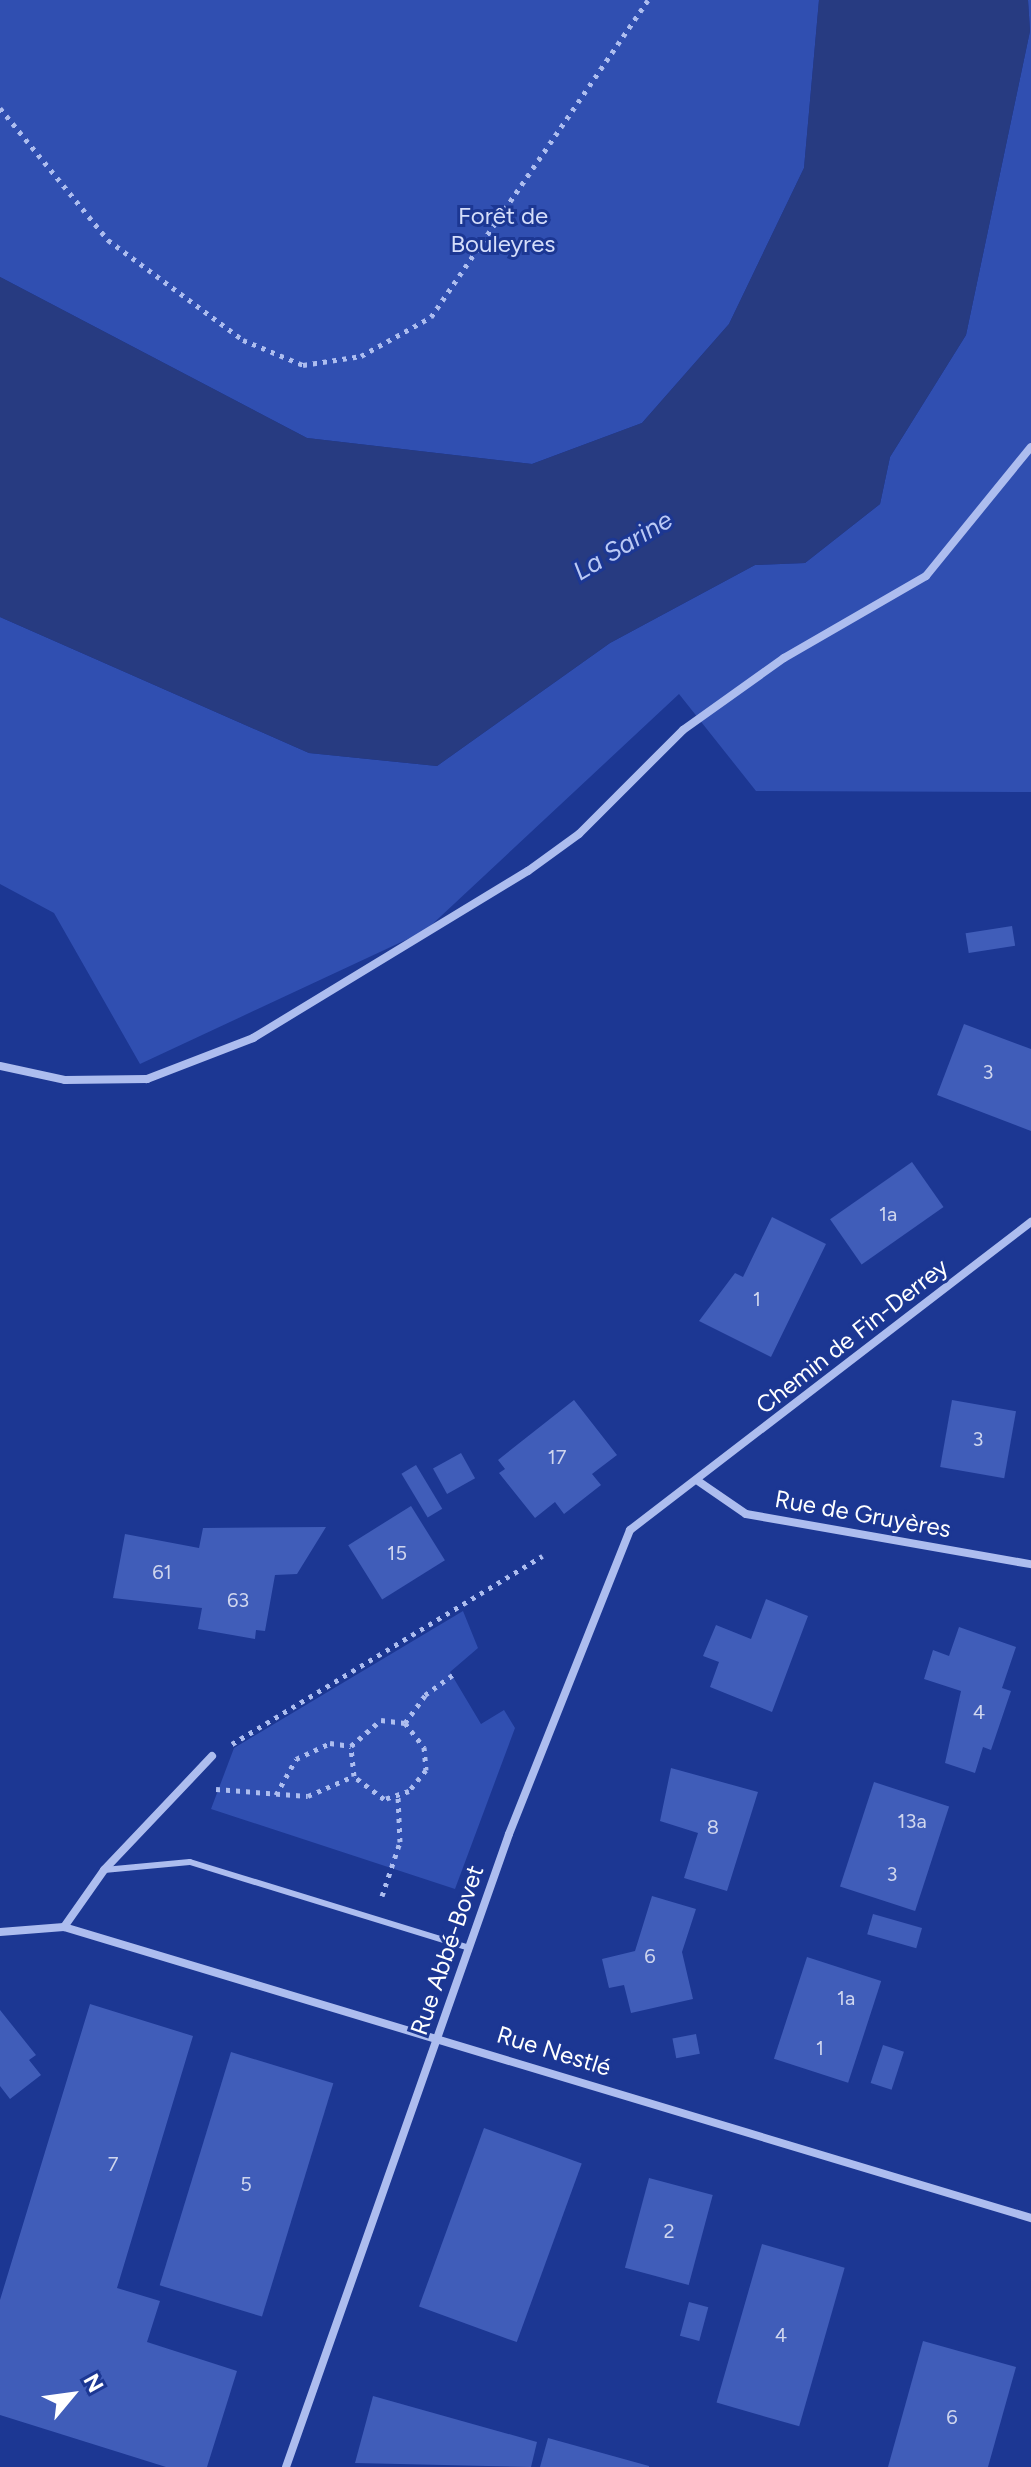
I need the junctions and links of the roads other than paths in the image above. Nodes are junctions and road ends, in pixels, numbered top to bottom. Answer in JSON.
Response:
{"nodes":[{"id":1,"x":1031,"y":447,"type":"edge"},
{"id":2,"x":0,"y":1066,"type":"edge"},
{"id":3,"x":1031,"y":1222,"type":"edge"},
{"id":4,"x":698,"y":1481,"type":"junction"},
{"id":5,"x":1031,"y":1564,"type":"edge"},
{"id":6,"x":212,"y":1756,"type":"road end"},
{"id":7,"x":104,"y":1870,"type":"junction"},
{"id":8,"x":64,"y":1927,"type":"junction"},
{"id":9,"x":0,"y":1932,"type":"edge"},
{"id":10,"x":469,"y":1948,"type":"junction"},
{"id":11,"x":437,"y":2037,"type":"junction"},
{"id":12,"x":1031,"y":2218,"type":"edge"},
{"id":13,"x":286,"y":2467,"type":"edge"}],
"edges":[{"from":1,"to":2,"type":"street"},
{"from":3,"to":4,"type":"street","name":"Chemin de Fin-Derrey"},
{"from":4,"to":5,"type":"street","name":"Rue de Gruyères"},
{"from":4,"to":10,"type":"street","name":"Rue Abbé-Bovet"},
{"from":6,"to":7,"type":"street"},
{"from":7,"to":8,"type":"street"},
{"from":7,"to":10,"type":"lane"},
{"from":8,"to":9,"type":"street"},
{"from":8,"to":11,"type":"street","name":"Rue Nestlé"},
{"from":10,"to":11,"type":"street","name":"Rue Abbé-Bovet"},
{"from":11,"to":12,"type":"street","name":"Rue Nestlé"},
{"from":11,"to":13,"type":"street","name":"Rue Abbé-Bovet"}]}
